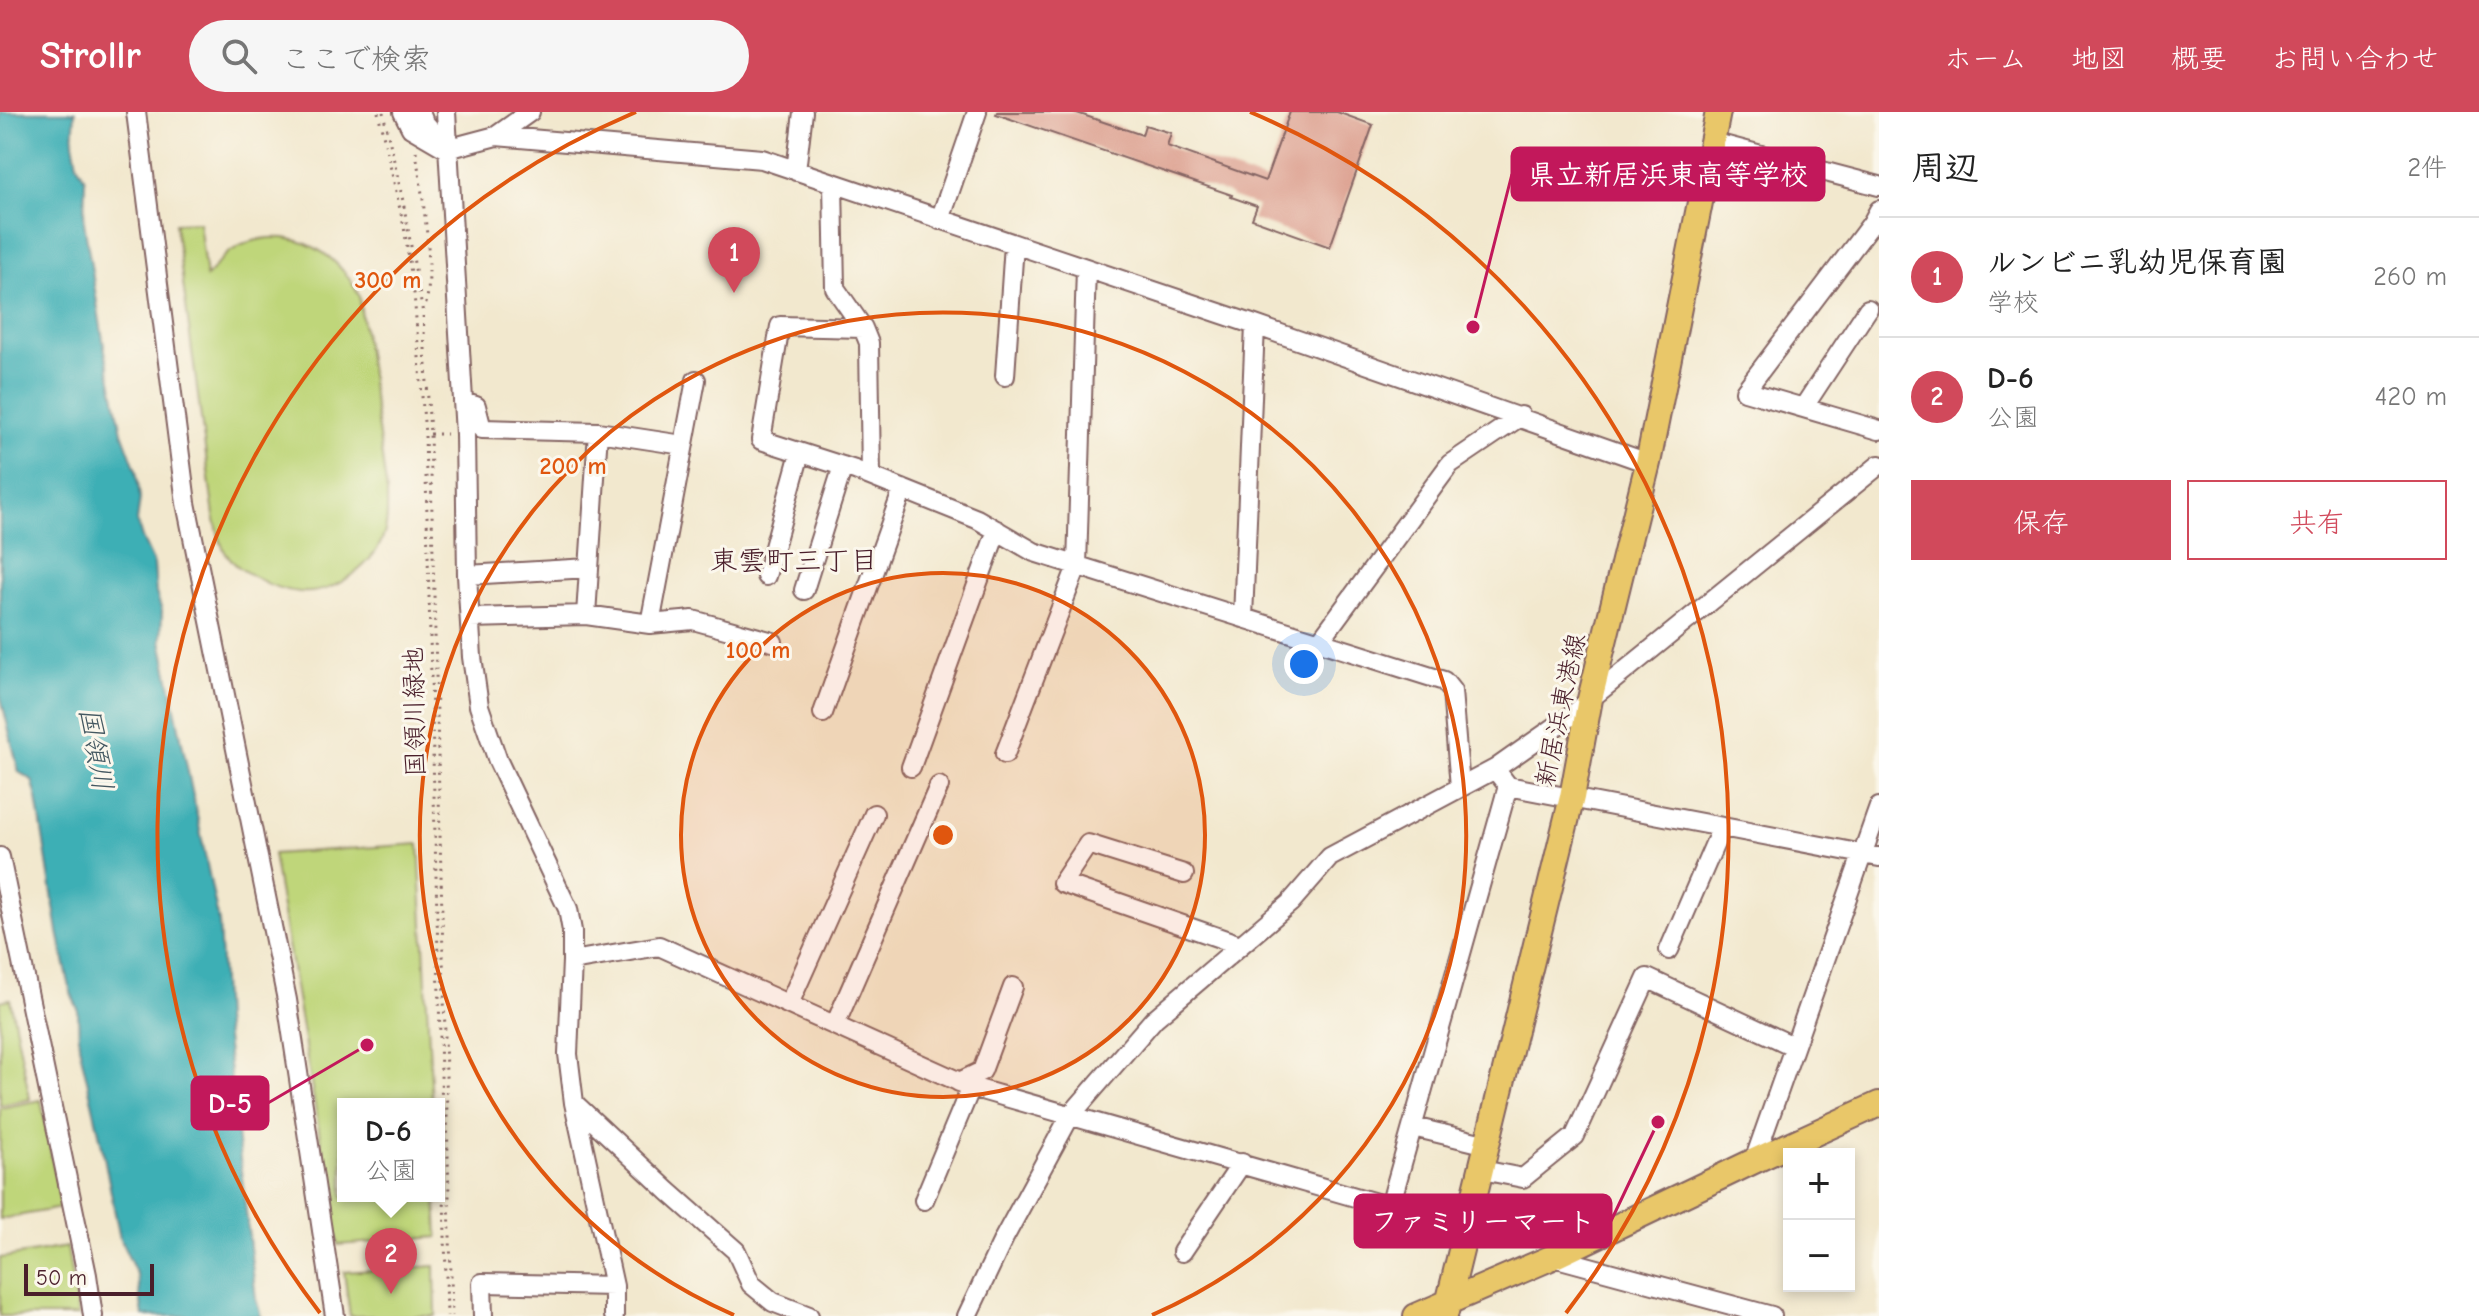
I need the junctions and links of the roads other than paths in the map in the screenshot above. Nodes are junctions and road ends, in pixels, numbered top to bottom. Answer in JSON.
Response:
{"nodes":[{"id":1,"x":136,"y":112,"type":"edge"},
{"id":2,"x":446,"y":112,"type":"edge"},
{"id":3,"x":530,"y":112,"type":"edge"},
{"id":4,"x":803,"y":112,"type":"edge"},
{"id":5,"x":977,"y":112,"type":"edge"},
{"id":6,"x":1718,"y":112,"type":"edge"},
{"id":7,"x":412,"y":117,"type":"edge"},
{"id":8,"x":496,"y":136,"type":"junction"},
{"id":9,"x":1712,"y":142,"type":"junction"},
{"id":10,"x":447,"y":149,"type":"junction"},
{"id":11,"x":796,"y":171,"type":"junction"},
{"id":12,"x":833,"y":183,"type":"junction"},
{"id":13,"x":1879,"y":186,"type":"edge"},
{"id":14,"x":1879,"y":210,"type":"edge"},
{"id":15,"x":940,"y":220,"type":"junction"},
{"id":16,"x":1014,"y":244,"type":"junction"},
{"id":17,"x":1086,"y":268,"type":"junction"},
{"id":18,"x":1868,"y":309,"type":"dead end"},
{"id":19,"x":1255,"y":325,"type":"junction"},
{"id":20,"x":863,"y":328,"type":"junction"},
{"id":21,"x":1005,"y":376,"type":"dead end"},
{"id":22,"x":696,"y":380,"type":"dead end"},
{"id":23,"x":463,"y":402,"type":"junction"},
{"id":24,"x":1803,"y":408,"type":"junction"},
{"id":25,"x":1521,"y":416,"type":"junction"},
{"id":26,"x":1879,"y":430,"type":"edge"},
{"id":27,"x":598,"y":432,"type":"junction"},
{"id":28,"x":683,"y":445,"type":"junction"},
{"id":29,"x":800,"y":453,"type":"junction"},
{"id":30,"x":1648,"y":463,"type":"junction"},
{"id":31,"x":1879,"y":465,"type":"edge"},
{"id":32,"x":843,"y":466,"type":"junction"},
{"id":33,"x":871,"y":476,"type":"junction"},
{"id":34,"x":903,"y":489,"type":"junction"},
{"id":35,"x":997,"y":530,"type":"junction"},
{"id":36,"x":1077,"y":566,"type":"junction"},
{"id":37,"x":589,"y":568,"type":"junction"},
{"id":38,"x":467,"y":575,"type":"junction"},
{"id":39,"x":766,"y":576,"type":"dead end"},
{"id":40,"x":804,"y":590,"type":"dead end"},
{"id":41,"x":586,"y":615,"type":"junction"},
{"id":42,"x":470,"y":618,"type":"junction"},
{"id":43,"x":1243,"y":618,"type":"junction"},
{"id":44,"x":650,"y":624,"type":"junction"},
{"id":45,"x":773,"y":642,"type":"dead end"},
{"id":46,"x":1319,"y":642,"type":"junction"},
{"id":47,"x":1590,"y":699,"type":"junction"},
{"id":48,"x":823,"y":713,"type":"dead end"},
{"id":49,"x":1005,"y":754,"type":"dead end"},
{"id":50,"x":911,"y":767,"type":"dead end"},
{"id":51,"x":1495,"y":769,"type":"junction"},
{"id":52,"x":939,"y":786,"type":"dead end"},
{"id":53,"x":1508,"y":786,"type":"junction"},
{"id":54,"x":1460,"y":787,"type":"junction"},
{"id":55,"x":1572,"y":797,"type":"junction"},
{"id":56,"x":1879,"y":807,"type":"edge"},
{"id":57,"x":874,"y":814,"type":"dead end"},
{"id":58,"x":1722,"y":827,"type":"junction"},
{"id":59,"x":1870,"y":856,"type":"edge"},
{"id":60,"x":0,"y":857,"type":"edge"},
{"id":61,"x":1184,"y":874,"type":"dead end"},
{"id":62,"x":1240,"y":945,"type":"junction"},
{"id":63,"x":1669,"y":950,"type":"dead end"},
{"id":64,"x":572,"y":961,"type":"junction"},
{"id":65,"x":1013,"y":987,"type":"dead end"},
{"id":66,"x":789,"y":1004,"type":"junction"},
{"id":67,"x":835,"y":1025,"type":"junction"},
{"id":68,"x":1793,"y":1046,"type":"junction"},
{"id":69,"x":965,"y":1085,"type":"junction"},
{"id":70,"x":574,"y":1103,"type":"junction"},
{"id":71,"x":1879,"y":1104,"type":"edge"},
{"id":72,"x":1070,"y":1116,"type":"junction"},
{"id":73,"x":1413,"y":1127,"type":"junction"},
{"id":74,"x":1488,"y":1145,"type":"junction"},
{"id":75,"x":1754,"y":1161,"type":"junction"},
{"id":76,"x":1242,"y":1163,"type":"junction"},
{"id":77,"x":1482,"y":1170,"type":"junction"},
{"id":78,"x":924,"y":1200,"type":"dead end"},
{"id":79,"x":1390,"y":1206,"type":"junction"},
{"id":80,"x":1467,"y":1229,"type":"junction"},
{"id":81,"x":1182,"y":1252,"type":"dead end"},
{"id":82,"x":1553,"y":1257,"type":"junction"},
{"id":83,"x":614,"y":1286,"type":"junction"},
{"id":84,"x":1447,"y":1309,"type":"edge"},
{"id":85,"x":93,"y":1316,"type":"edge"},
{"id":86,"x":335,"y":1316,"type":"edge"},
{"id":87,"x":483,"y":1316,"type":"edge"},
{"id":88,"x":614,"y":1316,"type":"edge"},
{"id":89,"x":809,"y":1316,"type":"edge"},
{"id":90,"x":967,"y":1316,"type":"edge"},
{"id":91,"x":1416,"y":1316,"type":"edge"},
{"id":92,"x":1772,"y":1316,"type":"edge"}],
"edges":[{"from":1,"to":86,"type":"street"},
{"from":2,"to":10,"type":"street"},
{"from":3,"to":8,"type":"street"},
{"from":4,"to":11,"type":"street"},
{"from":5,"to":15,"type":"street"},
{"from":6,"to":9,"type":"main road","name":"新居浜東港線"},
{"from":7,"to":10,"type":"street"},
{"from":8,"to":10,"type":"street"},
{"from":8,"to":11,"type":"street"},
{"from":9,"to":13,"type":"street"},
{"from":9,"to":30,"type":"main road","name":"新居浜東港線"},
{"from":10,"to":23,"type":"street"},
{"from":11,"to":12,"type":"street"},
{"from":12,"to":15,"type":"street"},
{"from":12,"to":20,"type":"street"},
{"from":14,"to":24,"type":"street"},
{"from":15,"to":16,"type":"street"},
{"from":16,"to":17,"type":"street"},
{"from":16,"to":21,"type":"street"},
{"from":17,"to":19,"type":"street"},
{"from":17,"to":36,"type":"street"},
{"from":18,"to":24,"type":"street"},
{"from":19,"to":25,"type":"street"},
{"from":19,"to":43,"type":"street"},
{"from":20,"to":29,"type":"street"},
{"from":20,"to":33,"type":"street"},
{"from":22,"to":28,"type":"street"},
{"from":23,"to":27,"type":"street"},
{"from":23,"to":38,"type":"street"},
{"from":24,"to":26,"type":"street"},
{"from":25,"to":30,"type":"street"},
{"from":25,"to":46,"type":"street"},
{"from":27,"to":28,"type":"street"},
{"from":27,"to":37,"type":"street"},
{"from":28,"to":44,"type":"street"},
{"from":29,"to":32,"type":"street"},
{"from":29,"to":39,"type":"street"},
{"from":30,"to":47,"type":"main road","name":"新居浜東港線"},
{"from":31,"to":47,"type":"street"},
{"from":32,"to":33,"type":"street"},
{"from":32,"to":40,"type":"street"},
{"from":33,"to":34,"type":"street"},
{"from":34,"to":35,"type":"street"},
{"from":34,"to":48,"type":"street"},
{"from":35,"to":36,"type":"street"},
{"from":35,"to":50,"type":"street"},
{"from":36,"to":43,"type":"street"},
{"from":36,"to":49,"type":"street"},
{"from":37,"to":38,"type":"street"},
{"from":37,"to":41,"type":"street"},
{"from":38,"to":42,"type":"street"},
{"from":41,"to":42,"type":"street"},
{"from":41,"to":44,"type":"street"},
{"from":42,"to":64,"type":"street"},
{"from":43,"to":46,"type":"street"},
{"from":44,"to":45,"type":"street"},
{"from":46,"to":54,"type":"street"},
{"from":47,"to":51,"type":"street"},
{"from":47,"to":55,"type":"main road","name":"新居浜東港線"},
{"from":51,"to":53,"type":"street"},
{"from":51,"to":54,"type":"street"},
{"from":52,"to":67,"type":"street"},
{"from":53,"to":55,"type":"street"},
{"from":53,"to":73,"type":"street"},
{"from":54,"to":62,"type":"street"},
{"from":55,"to":58,"type":"street"},
{"from":55,"to":74,"type":"main road","name":"新居浜東港線"},
{"from":56,"to":59,"type":"street"},
{"from":57,"to":66,"type":"street"},
{"from":58,"to":59,"type":"street"},
{"from":58,"to":63,"type":"street"},
{"from":59,"to":68,"type":"street"},
{"from":60,"to":85,"type":"street"},
{"from":61,"to":62,"type":"street"},
{"from":62,"to":72,"type":"street"},
{"from":64,"to":66,"type":"street"},
{"from":64,"to":70,"type":"street"},
{"from":65,"to":69,"type":"street"},
{"from":66,"to":67,"type":"street"},
{"from":67,"to":69,"type":"street"},
{"from":68,"to":75,"type":"street"},
{"from":68,"to":77,"type":"street"},
{"from":69,"to":72,"type":"street"},
{"from":69,"to":78,"type":"street"},
{"from":70,"to":83,"type":"street"},
{"from":70,"to":89,"type":"street"},
{"from":71,"to":75,"type":"main road"},
{"from":72,"to":76,"type":"street"},
{"from":72,"to":90,"type":"street"},
{"from":73,"to":74,"type":"street"},
{"from":73,"to":79,"type":"street"},
{"from":74,"to":77,"type":"main road","name":"新居浜東港線"},
{"from":75,"to":82,"type":"main road"},
{"from":76,"to":79,"type":"street"},
{"from":76,"to":81,"type":"street"},
{"from":77,"to":80,"type":"main road","name":"新居浜東港線"},
{"from":79,"to":80,"type":"street"},
{"from":80,"to":84,"type":"main road","name":"新居浜東港線"},
{"from":82,"to":84,"type":"main road"},
{"from":82,"to":92,"type":"street"},
{"from":83,"to":87,"type":"street"},
{"from":83,"to":88,"type":"street"},
{"from":84,"to":91,"type":"main road"}]}
